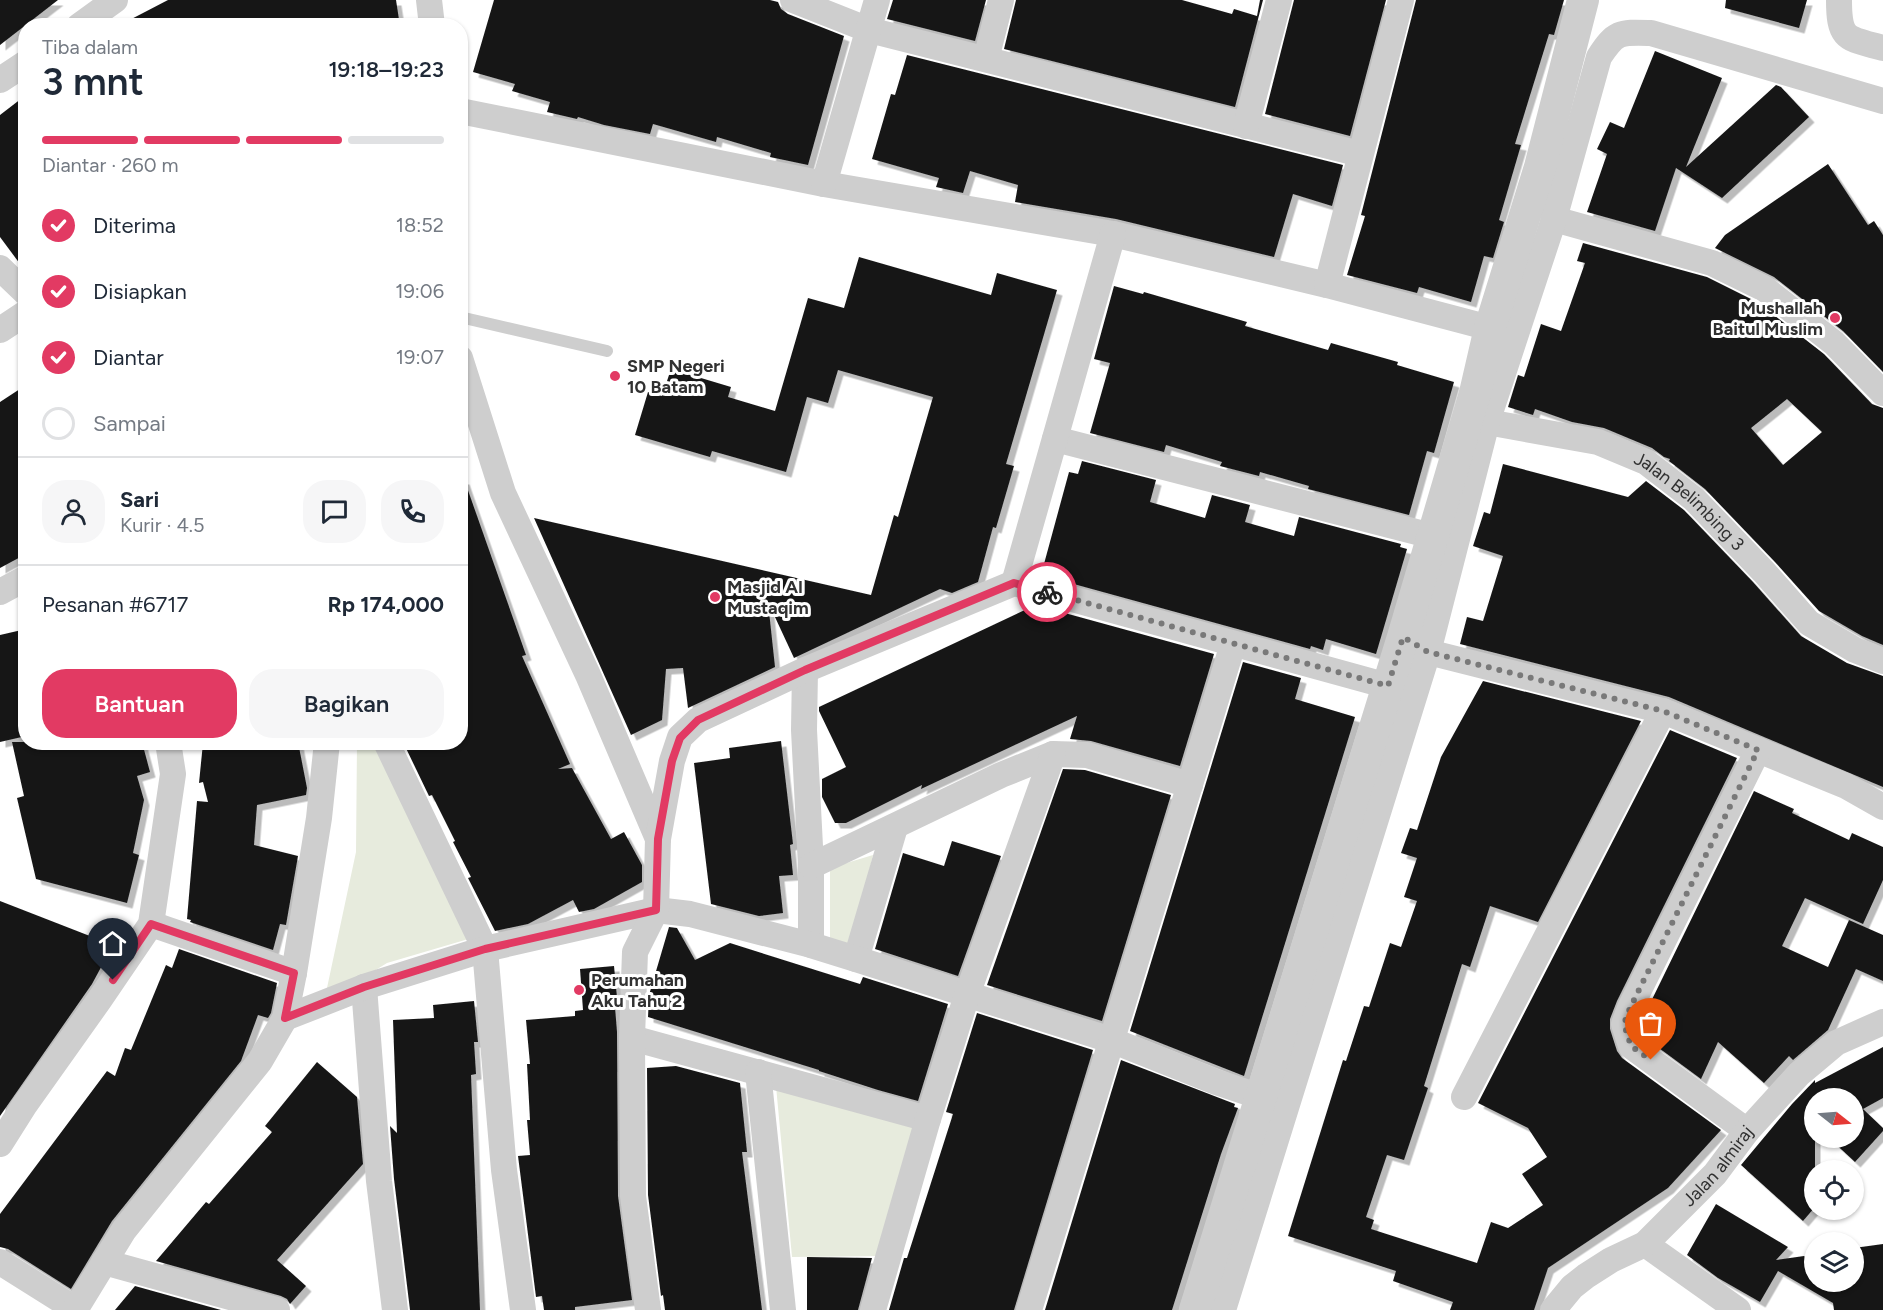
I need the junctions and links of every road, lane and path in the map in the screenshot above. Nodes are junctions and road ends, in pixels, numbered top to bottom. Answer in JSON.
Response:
{"nodes":[{"id":1,"x":115,"y":0,"type":"edge"},
{"id":2,"x":429,"y":0,"type":"edge"},
{"id":3,"x":794,"y":0,"type":"edge"},
{"id":4,"x":877,"y":0,"type":"edge"},
{"id":5,"x":1001,"y":0,"type":"edge"},
{"id":6,"x":1401,"y":0,"type":"edge"},
{"id":7,"x":1583,"y":0,"type":"edge"},
{"id":8,"x":1839,"y":0,"type":"edge"},
{"id":9,"x":1273,"y":1,"type":"edge"},
{"id":10,"x":90,"y":18,"type":"edge"},
{"id":11,"x":431,"y":18,"type":"edge"},
{"id":12,"x":869,"y":30,"type":"junction"},
{"id":13,"x":1883,"y":48,"type":"edge"},
{"id":14,"x":986,"y":59,"type":"junction"},
{"id":15,"x":18,"y":68,"type":"edge"},
{"id":16,"x":0,"y":80,"type":"edge"},
{"id":17,"x":1883,"y":101,"type":"edge"},
{"id":18,"x":468,"y":113,"type":"edge"},
{"id":19,"x":1246,"y":126,"type":"junction"},
{"id":20,"x":1360,"y":154,"type":"junction"},
{"id":21,"x":1540,"y":167,"type":"junction"},
{"id":22,"x":824,"y":184,"type":"junction"},
{"id":23,"x":1554,"y":219,"type":"junction"},
{"id":24,"x":1113,"y":234,"type":"junction"},
{"id":25,"x":0,"y":268,"type":"edge"},
{"id":26,"x":18,"y":285,"type":"edge"},
{"id":27,"x":1327,"y":285,"type":"junction"},
{"id":28,"x":18,"y":318,"type":"edge"},
{"id":29,"x":468,"y":319,"type":"edge"},
{"id":30,"x":1490,"y":328,"type":"junction"},
{"id":31,"x":0,"y":330,"type":"edge"},
{"id":32,"x":607,"y":351,"type":"dead end"},
{"id":33,"x":468,"y":383,"type":"edge"},
{"id":34,"x":1475,"y":393,"type":"junction"},
{"id":35,"x":1883,"y":393,"type":"edge"},
{"id":36,"x":1487,"y":422,"type":"junction"},
{"id":37,"x":1056,"y":440,"type":"junction"},
{"id":38,"x":1432,"y":537,"type":"junction"},
{"id":39,"x":18,"y":582,"type":"edge"},
{"id":40,"x":1014,"y":583,"type":"junction"},
{"id":41,"x":0,"y":592,"type":"edge"},
{"id":42,"x":1233,"y":644,"type":"junction"},
{"id":43,"x":1416,"y":644,"type":"junction"},
{"id":44,"x":1883,"y":661,"type":"edge"},
{"id":45,"x":805,"y":670,"type":"junction"},
{"id":46,"x":1388,"y":686,"type":"junction"},
{"id":47,"x":1663,"y":711,"type":"junction"},
{"id":48,"x":169,"y":750,"type":"edge"},
{"id":49,"x":326,"y":750,"type":"edge"},
{"id":50,"x":390,"y":750,"type":"edge"},
{"id":51,"x":1758,"y":750,"type":"junction"},
{"id":52,"x":1053,"y":754,"type":"junction"},
{"id":53,"x":1190,"y":785,"type":"junction"},
{"id":54,"x":1883,"y":807,"type":"edge"},
{"id":55,"x":895,"y":827,"type":"junction"},
{"id":56,"x":658,"y":839,"type":"junction"},
{"id":57,"x":811,"y":866,"type":"junction"},
{"id":58,"x":656,"y":910,"type":"junction"},
{"id":59,"x":151,"y":924,"type":"junction"},
{"id":60,"x":811,"y":945,"type":"junction"},
{"id":61,"x":485,"y":949,"type":"junction"},
{"id":62,"x":856,"y":959,"type":"junction"},
{"id":63,"x":294,"y":973,"type":"junction"},
{"id":64,"x":364,"y":987,"type":"junction"},
{"id":65,"x":967,"y":995,"type":"junction"},
{"id":66,"x":285,"y":1018,"type":"junction"},
{"id":67,"x":1883,"y":1022,"type":"edge"},
{"id":68,"x":632,"y":1038,"type":"junction"},
{"id":69,"x":1111,"y":1040,"type":"junction"},
{"id":70,"x":758,"y":1072,"type":"junction"},
{"id":71,"x":1261,"y":1097,"type":"junction"},
{"id":72,"x":1464,"y":1097,"type":"dead end"},
{"id":73,"x":928,"y":1119,"type":"junction"},
{"id":74,"x":1747,"y":1131,"type":"junction"},
{"id":75,"x":0,"y":1144,"type":"edge"},
{"id":76,"x":1645,"y":1244,"type":"junction"},
{"id":77,"x":0,"y":1262,"type":"edge"},
{"id":78,"x":104,"y":1262,"type":"junction"},
{"id":79,"x":75,"y":1310,"type":"edge"},
{"id":80,"x":277,"y":1310,"type":"edge"},
{"id":81,"x":395,"y":1310,"type":"edge"},
{"id":82,"x":523,"y":1310,"type":"edge"},
{"id":83,"x":648,"y":1310,"type":"edge"},
{"id":84,"x":783,"y":1310,"type":"edge"},
{"id":85,"x":873,"y":1310,"type":"edge"},
{"id":86,"x":1029,"y":1310,"type":"edge"},
{"id":87,"x":1195,"y":1310,"type":"edge"},
{"id":88,"x":1223,"y":1310,"type":"edge"},
{"id":89,"x":1553,"y":1310,"type":"edge"},
{"id":90,"x":1738,"y":1310,"type":"edge"}],
"edges":[{"from":1,"to":10,"type":"street"},
{"from":2,"to":11,"type":"street"},
{"from":3,"to":12,"type":"street"},
{"from":4,"to":12,"type":"street"},
{"from":5,"to":14,"type":"street"},
{"from":6,"to":20,"type":"street"},
{"from":7,"to":21,"type":"street"},
{"from":8,"to":13,"type":"street"},
{"from":9,"to":19,"type":"street"},
{"from":12,"to":14,"type":"street"},
{"from":12,"to":22,"type":"street"},
{"from":14,"to":19,"type":"street"},
{"from":15,"to":16,"type":"street"},
{"from":17,"to":23,"type":"street"},
{"from":18,"to":22,"type":"street"},
{"from":19,"to":20,"type":"street"},
{"from":20,"to":27,"type":"street"},
{"from":21,"to":23,"type":"street"},
{"from":21,"to":30,"type":"street"},
{"from":22,"to":24,"type":"street"},
{"from":23,"to":35,"type":"street"},
{"from":23,"to":36,"type":"street"},
{"from":24,"to":27,"type":"street"},
{"from":24,"to":37,"type":"street"},
{"from":25,"to":26,"type":"street"},
{"from":27,"to":30,"type":"street"},
{"from":28,"to":31,"type":"street"},
{"from":29,"to":32,"type":"lane"},
{"from":30,"to":34,"type":"street"},
{"from":33,"to":56,"type":"street"},
{"from":34,"to":36,"type":"street"},
{"from":34,"to":38,"type":"street"},
{"from":36,"to":43,"type":"street"},
{"from":36,"to":44,"type":"street","name":"Jalan Belimbing 3"},
{"from":37,"to":38,"type":"street"},
{"from":37,"to":40,"type":"street"},
{"from":38,"to":43,"type":"street"},
{"from":39,"to":41,"type":"street"},
{"from":40,"to":42,"type":"street"},
{"from":40,"to":45,"type":"street"},
{"from":42,"to":46,"type":"street"},
{"from":42,"to":53,"type":"street"},
{"from":43,"to":46,"type":"street"},
{"from":43,"to":47,"type":"street"},
{"from":43,"to":88,"type":"street"},
{"from":45,"to":56,"type":"street"},
{"from":45,"to":57,"type":"street"},
{"from":46,"to":71,"type":"street"},
{"from":47,"to":51,"type":"street"},
{"from":47,"to":72,"type":"street"},
{"from":48,"to":59,"type":"street"},
{"from":49,"to":63,"type":"street"},
{"from":50,"to":61,"type":"street"},
{"from":51,"to":54,"type":"street"},
{"from":51,"to":74,"type":"street"},
{"from":52,"to":53,"type":"street"},
{"from":52,"to":55,"type":"street"},
{"from":52,"to":65,"type":"street"},
{"from":53,"to":69,"type":"street"},
{"from":55,"to":57,"type":"street"},
{"from":55,"to":62,"type":"street"},
{"from":56,"to":58,"type":"street"},
{"from":57,"to":60,"type":"street"},
{"from":58,"to":60,"type":"street"},
{"from":58,"to":61,"type":"street"},
{"from":58,"to":68,"type":"street"},
{"from":59,"to":63,"type":"street"},
{"from":59,"to":75,"type":"street"},
{"from":60,"to":62,"type":"street"},
{"from":61,"to":64,"type":"street"},
{"from":61,"to":82,"type":"street"},
{"from":62,"to":65,"type":"street"},
{"from":63,"to":66,"type":"street"},
{"from":64,"to":66,"type":"street"},
{"from":64,"to":81,"type":"street"},
{"from":65,"to":69,"type":"street"},
{"from":65,"to":73,"type":"street"},
{"from":66,"to":78,"type":"street"},
{"from":67,"to":74,"type":"street","name":"Jalan almiraj"},
{"from":68,"to":70,"type":"street"},
{"from":68,"to":83,"type":"street"},
{"from":69,"to":71,"type":"street"},
{"from":69,"to":86,"type":"street"},
{"from":70,"to":73,"type":"street"},
{"from":70,"to":84,"type":"street"},
{"from":71,"to":87,"type":"street"},
{"from":73,"to":85,"type":"street"},
{"from":74,"to":76,"type":"street","name":"Jalan almiraj"},
{"from":76,"to":89,"type":"street","name":"Jalan almiraj"},
{"from":76,"to":90,"type":"street"},
{"from":77,"to":79,"type":"street"},
{"from":78,"to":79,"type":"street"},
{"from":78,"to":80,"type":"street"}]}
